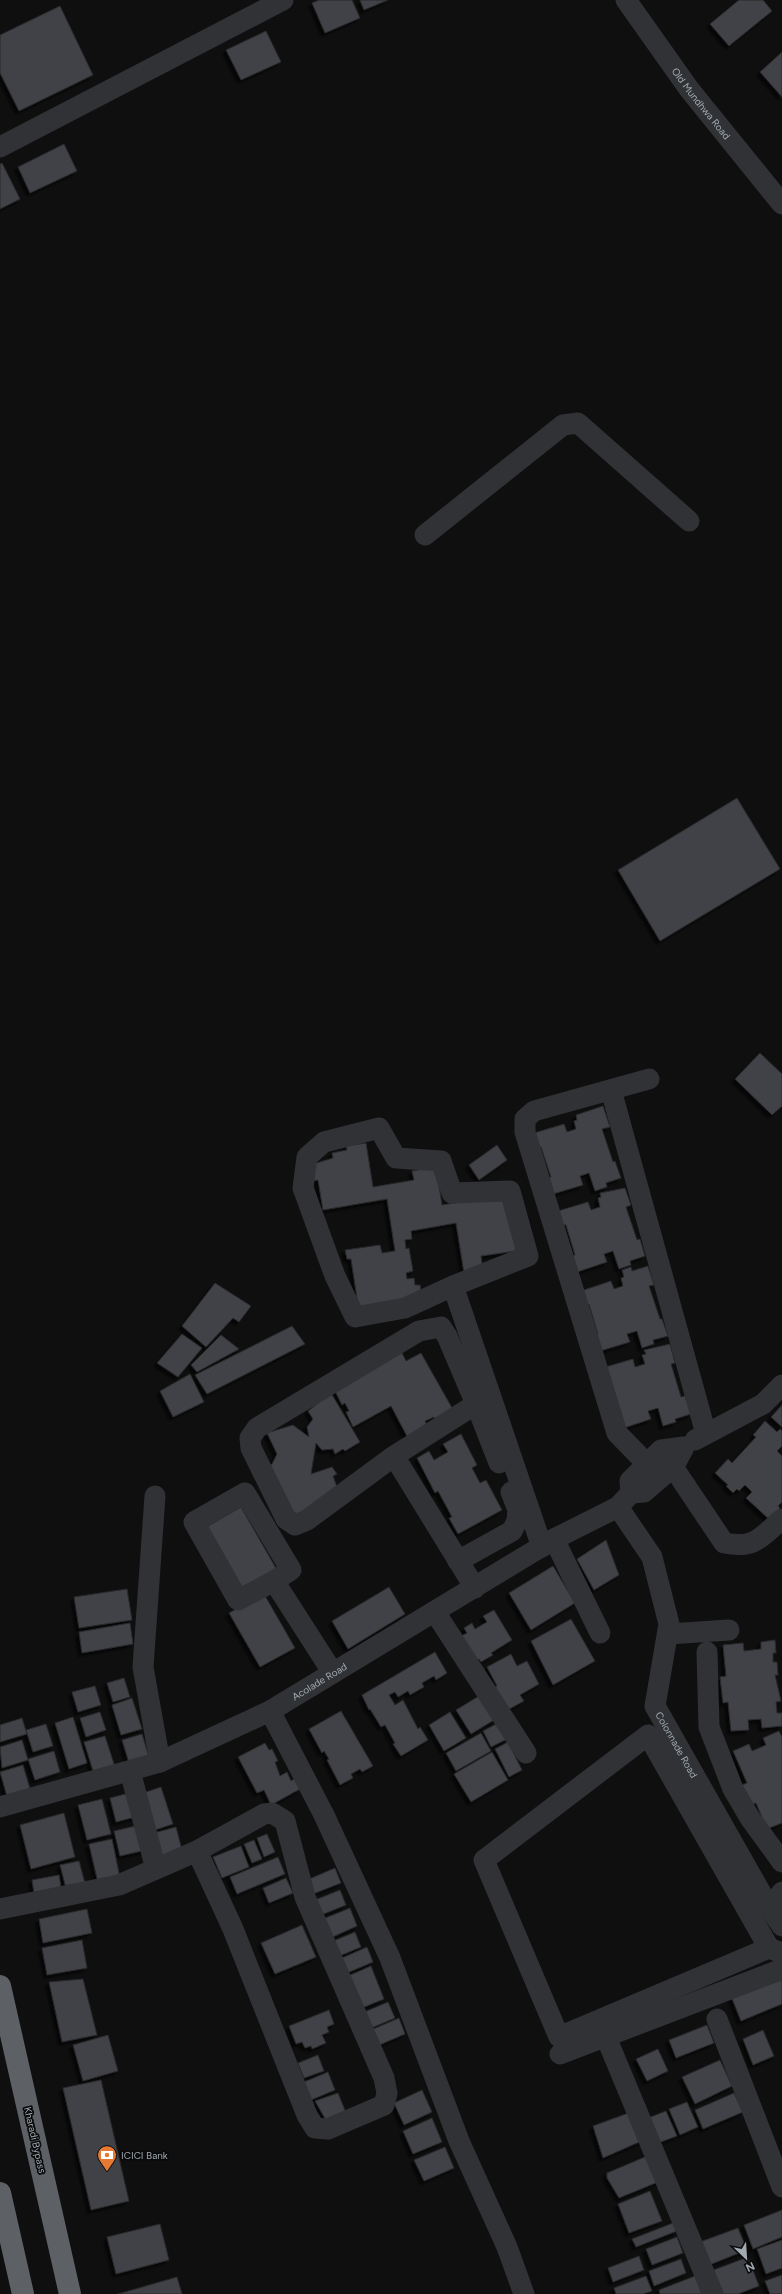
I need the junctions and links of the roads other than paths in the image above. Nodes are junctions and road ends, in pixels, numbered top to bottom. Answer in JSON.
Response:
{"nodes":[{"id":1,"x":283,"y":0,"type":"edge"},
{"id":2,"x":626,"y":0,"type":"edge"},
{"id":3,"x":0,"y":147,"type":"edge"},
{"id":4,"x":782,"y":204,"type":"edge"},
{"id":5,"x":689,"y":521,"type":"dead end"},
{"id":6,"x":425,"y":535,"type":"dead end"},
{"id":7,"x":649,"y":1079,"type":"dead end"},
{"id":8,"x":611,"y":1090,"type":"junction"},
{"id":9,"x":453,"y":1286,"type":"junction"},
{"id":10,"x":782,"y":1385,"type":"edge"},
{"id":11,"x":476,"y":1404,"type":"junction"},
{"id":12,"x":706,"y":1434,"type":"junction"},
{"id":13,"x":684,"y":1447,"type":"junction"},
{"id":14,"x":394,"y":1456,"type":"junction"},
{"id":15,"x":654,"y":1457,"type":"junction"},
{"id":16,"x":674,"y":1466,"type":"junction"},
{"id":17,"x":155,"y":1496,"type":"dead end"},
{"id":18,"x":625,"y":1500,"type":"junction"},
{"id":19,"x":782,"y":1519,"type":"edge"},
{"id":20,"x":548,"y":1543,"type":"junction"},
{"id":21,"x":458,"y":1561,"type":"junction"},
{"id":22,"x":274,"y":1581,"type":"junction"},
{"id":23,"x":474,"y":1588,"type":"junction"},
{"id":24,"x":435,"y":1612,"type":"junction"},
{"id":25,"x":729,"y":1630,"type":"dead end"},
{"id":26,"x":600,"y":1633,"type":"dead end"},
{"id":27,"x":668,"y":1634,"type":"junction"},
{"id":28,"x":708,"y":1652,"type":"dead end"},
{"id":29,"x":333,"y":1674,"type":"junction"},
{"id":30,"x":270,"y":1711,"type":"junction"},
{"id":31,"x":526,"y":1753,"type":"dead end"},
{"id":32,"x":160,"y":1762,"type":"junction"},
{"id":33,"x":130,"y":1771,"type":"junction"},
{"id":34,"x":0,"y":1807,"type":"edge"},
{"id":35,"x":197,"y":1851,"type":"junction"},
{"id":36,"x":782,"y":1862,"type":"edge"},
{"id":37,"x":156,"y":1869,"type":"junction"},
{"id":38,"x":782,"y":1892,"type":"edge"},
{"id":39,"x":0,"y":1909,"type":"edge"},
{"id":40,"x":776,"y":1918,"type":"edge"},
{"id":41,"x":775,"y":1950,"type":"edge"},
{"id":42,"x":782,"y":1969,"type":"edge"},
{"id":43,"x":0,"y":1986,"type":"edge"},
{"id":44,"x":717,"y":2019,"type":"dead end"},
{"id":45,"x":606,"y":2037,"type":"junction"},
{"id":46,"x":560,"y":2054,"type":"dead end"},
{"id":47,"x":782,"y":2187,"type":"edge"},
{"id":48,"x":0,"y":2193,"type":"edge"},
{"id":49,"x":23,"y":2294,"type":"edge"},
{"id":50,"x":70,"y":2294,"type":"edge"},
{"id":51,"x":524,"y":2294,"type":"edge"},
{"id":52,"x":713,"y":2294,"type":"edge"}],
"edges":[{"from":1,"to":3,"type":"street"},
{"from":2,"to":4,"type":"street","name":"Old Mundhwa Road"},
{"from":5,"to":6,"type":"street"},
{"from":7,"to":8,"type":"street"},
{"from":8,"to":12,"type":"street"},
{"from":8,"to":15,"type":"street"},
{"from":9,"to":9,"type":"street"},
{"from":9,"to":20,"type":"street"},
{"from":10,"to":12,"type":"street"},
{"from":11,"to":14,"type":"street"},
{"from":11,"to":14,"type":"street"},
{"from":11,"to":21,"type":"street"},
{"from":12,"to":13,"type":"street"},
{"from":13,"to":15,"type":"street"},
{"from":13,"to":16,"type":"street"},
{"from":14,"to":21,"type":"street"},
{"from":15,"to":16,"type":"street"},
{"from":15,"to":18,"type":"street"},
{"from":16,"to":18,"type":"street","name":"Acolade Road"},
{"from":16,"to":19,"type":"street"},
{"from":17,"to":32,"type":"street"},
{"from":18,"to":20,"type":"street","name":"Acolade Road"},
{"from":18,"to":27,"type":"street","name":"Colonnade Road"},
{"from":20,"to":23,"type":"street","name":"Acolade Road"},
{"from":20,"to":26,"type":"street"},
{"from":21,"to":23,"type":"street"},
{"from":22,"to":22,"type":"street"},
{"from":22,"to":29,"type":"street"},
{"from":23,"to":24,"type":"street","name":"Acolade Road"},
{"from":24,"to":29,"type":"street","name":"Acolade Road"},
{"from":24,"to":31,"type":"street"},
{"from":25,"to":27,"type":"street"},
{"from":27,"to":40,"type":"street","name":"Colonnade Road"},
{"from":28,"to":36,"type":"street"},
{"from":29,"to":30,"type":"street","name":"Acolade Road"},
{"from":30,"to":32,"type":"street","name":"Acolade Road"},
{"from":30,"to":51,"type":"street"},
{"from":32,"to":33,"type":"street","name":"Acolade Road"},
{"from":33,"to":34,"type":"street","name":"Acolade Road"},
{"from":33,"to":37,"type":"street"},
{"from":35,"to":35,"type":"street"},
{"from":35,"to":37,"type":"street"},
{"from":37,"to":39,"type":"street"},
{"from":38,"to":40,"type":"street"},
{"from":41,"to":41,"type":"street"},
{"from":42,"to":45,"type":"street"},
{"from":43,"to":50,"type":"highway","name":"Kharadi Bypass"},
{"from":44,"to":47,"type":"street"},
{"from":45,"to":46,"type":"street"},
{"from":45,"to":52,"type":"street"},
{"from":48,"to":49,"type":"highway"}]}
